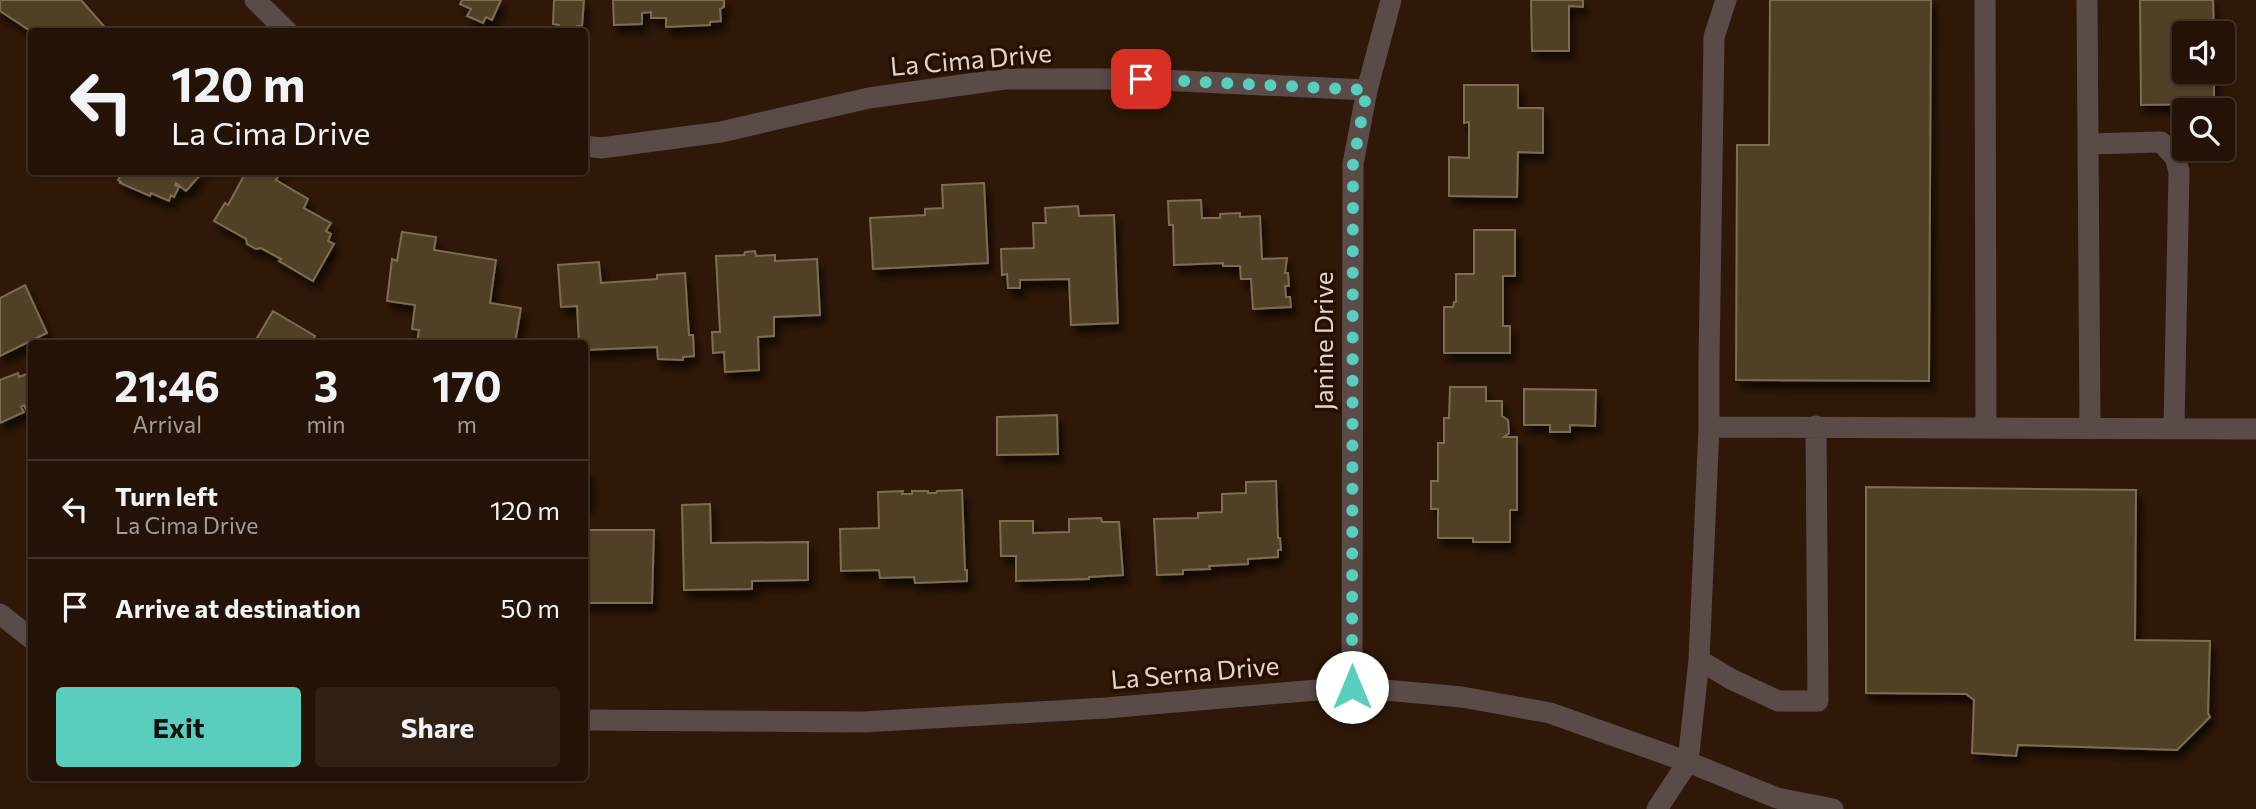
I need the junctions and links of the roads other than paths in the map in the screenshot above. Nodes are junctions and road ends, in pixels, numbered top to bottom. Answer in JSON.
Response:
{"nodes":[{"id":1,"x":255,"y":0,"type":"edge"},
{"id":2,"x":1391,"y":0,"type":"edge"},
{"id":3,"x":1726,"y":0,"type":"edge"},
{"id":4,"x":1985,"y":0,"type":"edge"},
{"id":5,"x":2087,"y":0,"type":"edge"},
{"id":6,"x":284,"y":28,"type":"edge"},
{"id":7,"x":1367,"y":90,"type":"junction"},
{"id":8,"x":2089,"y":144,"type":"junction"},
{"id":9,"x":588,"y":146,"type":"edge"},
{"id":10,"x":1816,"y":426,"type":"junction"},
{"id":11,"x":1709,"y":427,"type":"junction"},
{"id":12,"x":1986,"y":427,"type":"junction"},
{"id":13,"x":2090,"y":427,"type":"junction"},
{"id":14,"x":2174,"y":428,"type":"junction"},
{"id":15,"x":2256,"y":429,"type":"edge"},
{"id":16,"x":0,"y":614,"type":"edge"},
{"id":17,"x":28,"y":636,"type":"edge"},
{"id":18,"x":1699,"y":660,"type":"junction"},
{"id":19,"x":1352,"y":687,"type":"junction"},
{"id":20,"x":588,"y":720,"type":"edge"},
{"id":21,"x":1688,"y":762,"type":"junction"},
{"id":22,"x":1657,"y":809,"type":"edge"},
{"id":23,"x":1833,"y":809,"type":"edge"}],
"edges":[{"from":1,"to":6,"type":"street"},
{"from":2,"to":7,"type":"street","name":"Janine Drive"},
{"from":3,"to":11,"type":"street"},
{"from":4,"to":12,"type":"street"},
{"from":5,"to":8,"type":"street"},
{"from":7,"to":9,"type":"street","name":"La Cima Drive"},
{"from":7,"to":19,"type":"street","name":"Janine Drive"},
{"from":8,"to":13,"type":"street"},
{"from":8,"to":14,"type":"street"},
{"from":10,"to":11,"type":"street"},
{"from":10,"to":12,"type":"street"},
{"from":10,"to":18,"type":"street"},
{"from":11,"to":18,"type":"street"},
{"from":12,"to":13,"type":"street"},
{"from":13,"to":14,"type":"street"},
{"from":14,"to":15,"type":"street"},
{"from":16,"to":17,"type":"street"},
{"from":18,"to":21,"type":"street"},
{"from":19,"to":20,"type":"street","name":"La Serna Drive"},
{"from":19,"to":21,"type":"street","name":"La Serna Drive"},
{"from":21,"to":22,"type":"street"},
{"from":21,"to":23,"type":"street","name":"La Serna Drive"}]}
